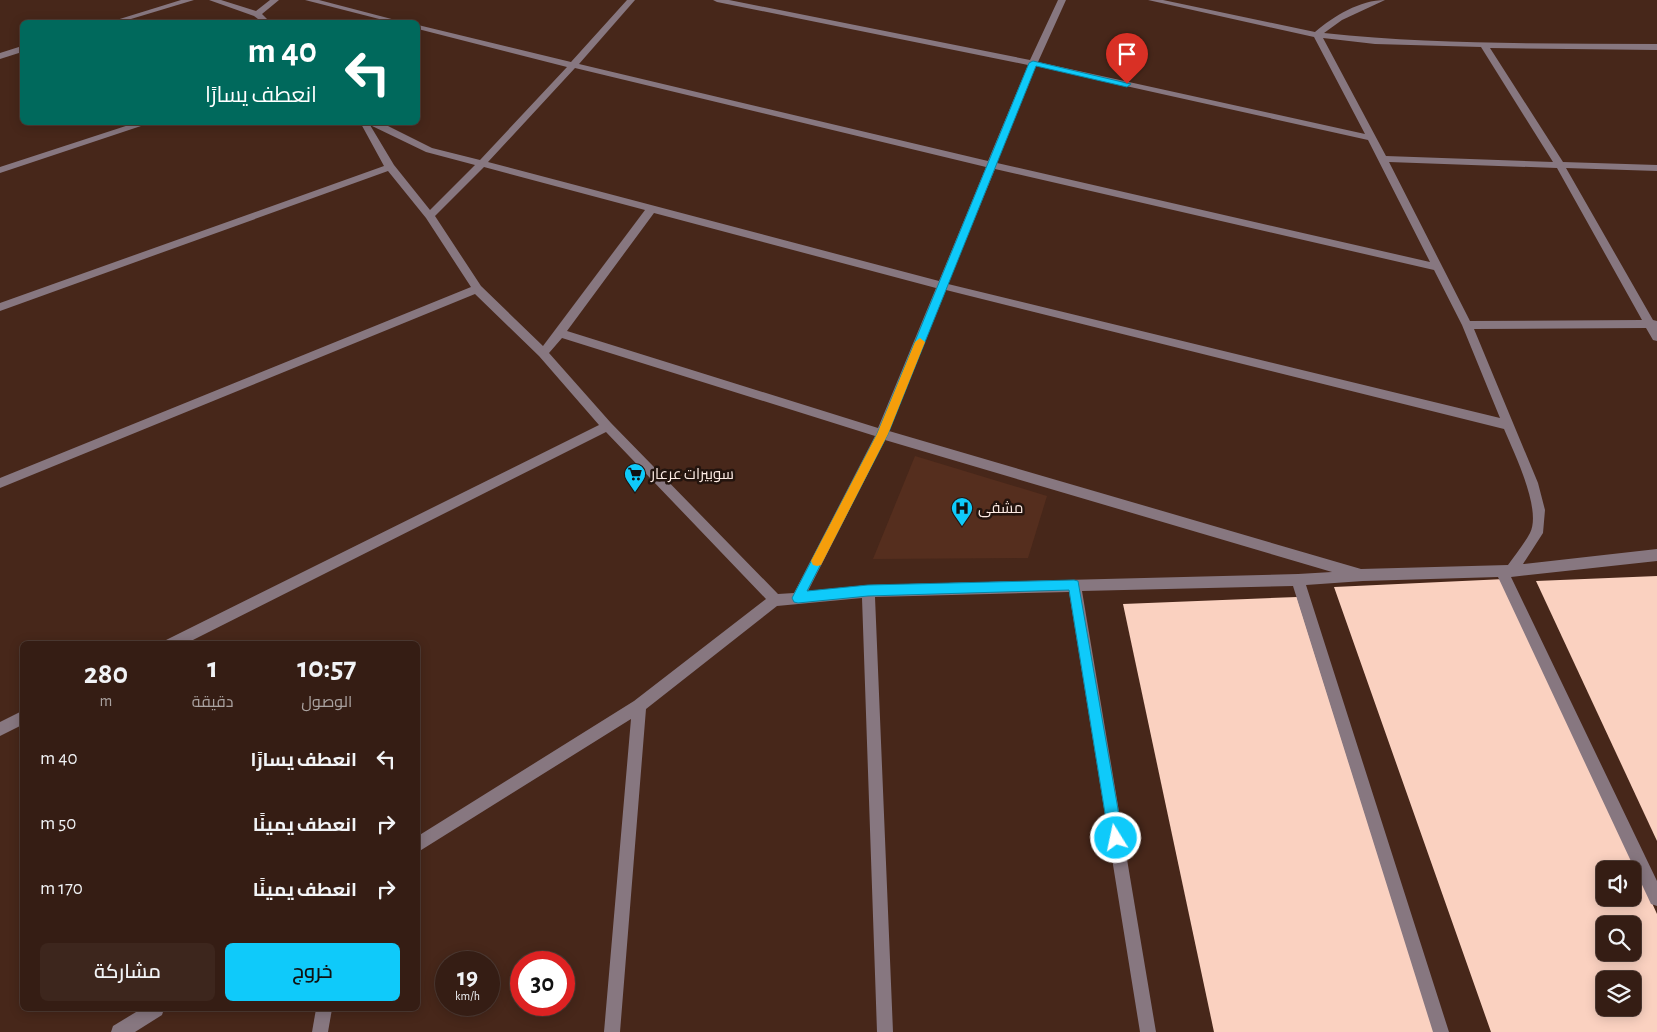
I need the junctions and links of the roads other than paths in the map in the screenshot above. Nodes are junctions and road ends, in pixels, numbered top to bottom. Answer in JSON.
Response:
{"nodes":[{"id":1,"x":190,"y":0,"type":"edge"},
{"id":2,"x":213,"y":0,"type":"edge"},
{"id":3,"x":275,"y":0,"type":"edge"},
{"id":4,"x":310,"y":0,"type":"edge"},
{"id":5,"x":631,"y":0,"type":"edge"},
{"id":6,"x":717,"y":0,"type":"edge"},
{"id":7,"x":1062,"y":0,"type":"edge"},
{"id":8,"x":1152,"y":0,"type":"edge"},
{"id":9,"x":1381,"y":0,"type":"edge"},
{"id":10,"x":257,"y":14,"type":"junction"},
{"id":11,"x":121,"y":20,"type":"edge"},
{"id":12,"x":264,"y":20,"type":"edge"},
{"id":13,"x":391,"y":20,"type":"edge"},
{"id":14,"x":420,"y":28,"type":"edge"},
{"id":15,"x":1317,"y":35,"type":"junction"},
{"id":16,"x":1484,"y":45,"type":"junction"},
{"id":17,"x":1657,"y":47,"type":"edge"},
{"id":18,"x":20,"y":50,"type":"edge"},
{"id":19,"x":0,"y":56,"type":"edge"},
{"id":20,"x":1033,"y":63,"type":"junction"},
{"id":21,"x":573,"y":66,"type":"junction"},
{"id":22,"x":140,"y":125,"type":"edge"},
{"id":23,"x":366,"y":125,"type":"edge"},
{"id":24,"x":378,"y":125,"type":"edge"},
{"id":25,"x":1371,"y":138,"type":"junction"},
{"id":26,"x":1383,"y":159,"type":"junction"},
{"id":27,"x":483,"y":164,"type":"junction"},
{"id":28,"x":993,"y":165,"type":"junction"},
{"id":29,"x":1560,"y":165,"type":"junction"},
{"id":30,"x":390,"y":167,"type":"junction"},
{"id":31,"x":1657,"y":168,"type":"edge"},
{"id":32,"x":0,"y":170,"type":"edge"},
{"id":33,"x":652,"y":208,"type":"junction"},
{"id":34,"x":430,"y":216,"type":"junction"},
{"id":35,"x":1436,"y":267,"type":"junction"},
{"id":36,"x":943,"y":286,"type":"junction"},
{"id":37,"x":477,"y":289,"type":"junction"},
{"id":38,"x":0,"y":307,"type":"edge"},
{"id":39,"x":1653,"y":324,"type":"edge"},
{"id":40,"x":1466,"y":325,"type":"junction"},
{"id":41,"x":560,"y":333,"type":"junction"},
{"id":42,"x":1657,"y":337,"type":"edge"},
{"id":43,"x":543,"y":353,"type":"junction"},
{"id":44,"x":1508,"y":425,"type":"junction"},
{"id":45,"x":607,"y":426,"type":"junction"},
{"id":46,"x":882,"y":434,"type":"junction"},
{"id":47,"x":0,"y":483,"type":"edge"},
{"id":48,"x":1657,"y":555,"type":"edge"},
{"id":49,"x":1507,"y":572,"type":"junction"},
{"id":50,"x":1363,"y":575,"type":"junction"},
{"id":51,"x":1298,"y":580,"type":"junction"},
{"id":52,"x":1074,"y":585,"type":"junction"},
{"id":53,"x":868,"y":591,"type":"junction"},
{"id":54,"x":798,"y":598,"type":"junction"},
{"id":55,"x":775,"y":600,"type":"junction"},
{"id":56,"x":177,"y":641,"type":"edge"},
{"id":57,"x":639,"y":706,"type":"junction"},
{"id":58,"x":20,"y":719,"type":"edge"},
{"id":59,"x":0,"y":730,"type":"edge"},
{"id":60,"x":420,"y":843,"type":"edge"},
{"id":61,"x":1657,"y":898,"type":"edge"},
{"id":62,"x":153,"y":1011,"type":"edge"},
{"id":63,"x":324,"y":1011,"type":"edge"},
{"id":64,"x":119,"y":1032,"type":"edge"},
{"id":65,"x":320,"y":1032,"type":"edge"},
{"id":66,"x":612,"y":1032,"type":"edge"},
{"id":67,"x":885,"y":1032,"type":"edge"},
{"id":68,"x":1148,"y":1032,"type":"edge"},
{"id":69,"x":1441,"y":1032,"type":"edge"}],
"edges":[{"from":1,"to":11,"type":"street"},
{"from":2,"to":10,"type":"street"},
{"from":3,"to":10,"type":"street"},
{"from":4,"to":13,"type":"street"},
{"from":5,"to":21,"type":"street"},
{"from":6,"to":20,"type":"street"},
{"from":7,"to":20,"type":"street"},
{"from":8,"to":15,"type":"street"},
{"from":9,"to":15,"type":"street"},
{"from":10,"to":12,"type":"street"},
{"from":14,"to":21,"type":"street"},
{"from":15,"to":16,"type":"street"},
{"from":15,"to":25,"type":"street"},
{"from":16,"to":17,"type":"street"},
{"from":16,"to":29,"type":"street"},
{"from":18,"to":19,"type":"street"},
{"from":20,"to":25,"type":"street"},
{"from":20,"to":28,"type":"street"},
{"from":21,"to":27,"type":"street"},
{"from":21,"to":28,"type":"street"},
{"from":22,"to":32,"type":"street"},
{"from":23,"to":30,"type":"street"},
{"from":24,"to":27,"type":"street"},
{"from":25,"to":26,"type":"street"},
{"from":26,"to":29,"type":"street"},
{"from":26,"to":35,"type":"street"},
{"from":27,"to":33,"type":"street"},
{"from":27,"to":34,"type":"street"},
{"from":28,"to":35,"type":"street"},
{"from":28,"to":36,"type":"street"},
{"from":29,"to":31,"type":"street"},
{"from":29,"to":39,"type":"street"},
{"from":30,"to":34,"type":"street"},
{"from":30,"to":38,"type":"street"},
{"from":33,"to":36,"type":"street"},
{"from":33,"to":41,"type":"street"},
{"from":34,"to":37,"type":"street"},
{"from":35,"to":40,"type":"street"},
{"from":36,"to":44,"type":"street"},
{"from":36,"to":46,"type":"street"},
{"from":37,"to":43,"type":"street"},
{"from":37,"to":47,"type":"street"},
{"from":39,"to":40,"type":"street"},
{"from":39,"to":42,"type":"street"},
{"from":40,"to":44,"type":"street"},
{"from":41,"to":43,"type":"street"},
{"from":41,"to":46,"type":"street"},
{"from":43,"to":45,"type":"street"},
{"from":44,"to":49,"type":"street"},
{"from":45,"to":55,"type":"street"},
{"from":45,"to":56,"type":"street"},
{"from":46,"to":50,"type":"street"},
{"from":46,"to":54,"type":"street"},
{"from":48,"to":49,"type":"street"},
{"from":49,"to":50,"type":"street"},
{"from":49,"to":61,"type":"street"},
{"from":50,"to":51,"type":"street"},
{"from":51,"to":52,"type":"street"},
{"from":51,"to":69,"type":"street"},
{"from":52,"to":53,"type":"street"},
{"from":52,"to":68,"type":"street"},
{"from":53,"to":54,"type":"street"},
{"from":53,"to":67,"type":"street"},
{"from":54,"to":55,"type":"street"},
{"from":55,"to":57,"type":"street"},
{"from":57,"to":60,"type":"street"},
{"from":57,"to":66,"type":"street"},
{"from":58,"to":59,"type":"street"},
{"from":62,"to":64,"type":"street"},
{"from":63,"to":65,"type":"street"}]}
